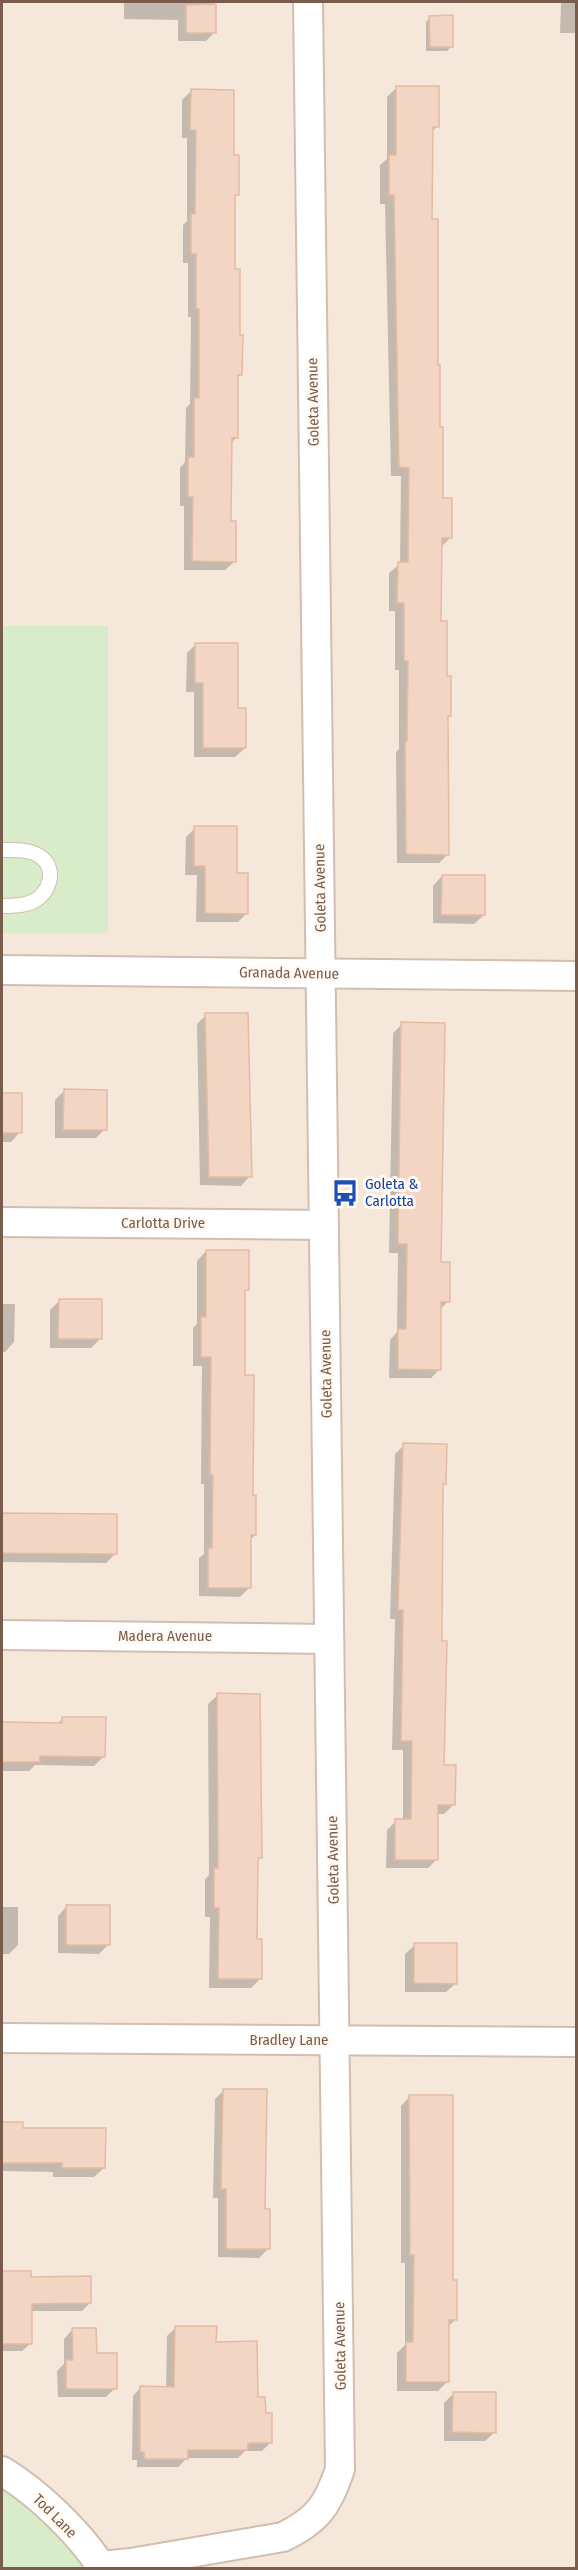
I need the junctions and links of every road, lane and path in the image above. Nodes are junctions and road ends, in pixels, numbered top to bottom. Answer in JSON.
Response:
{"nodes":[{"id":1,"x":308,"y":2,"type":"edge"},
{"id":2,"x":2,"y":850,"type":"edge"},
{"id":3,"x":2,"y":906,"type":"edge"},
{"id":4,"x":2,"y":970,"type":"edge"},
{"id":5,"x":321,"y":973,"type":"junction"},
{"id":6,"x":576,"y":976,"type":"edge"},
{"id":7,"x":2,"y":1222,"type":"edge"},
{"id":8,"x":324,"y":1225,"type":"junction"},
{"id":9,"x":2,"y":1635,"type":"edge"},
{"id":10,"x":329,"y":1639,"type":"junction"},
{"id":11,"x":2,"y":2038,"type":"edge"},
{"id":12,"x":336,"y":2040,"type":"junction"},
{"id":13,"x":576,"y":2042,"type":"edge"},
{"id":14,"x":2,"y":2471,"type":"edge"},
{"id":15,"x":101,"y":2567,"type":"edge"}],
"edges":[{"from":1,"to":5,"type":"street","name":"Goleta Avenue"},
{"from":2,"to":3,"type":"lane"},
{"from":4,"to":5,"type":"street","name":"Granada Avenue"},
{"from":5,"to":6,"type":"street","name":"Granada Avenue"},
{"from":5,"to":8,"type":"street","name":"Goleta Avenue"},
{"from":7,"to":8,"type":"street","name":"Carlotta Drive"},
{"from":8,"to":10,"type":"street","name":"Goleta Avenue"},
{"from":9,"to":10,"type":"street","name":"Madera Avenue"},
{"from":10,"to":12,"type":"street","name":"Goleta Avenue"},
{"from":11,"to":12,"type":"street","name":"Bradley Lane"},
{"from":12,"to":13,"type":"street","name":"Bradley Lane"},
{"from":12,"to":15,"type":"street","name":"Goleta Avenue"},
{"from":14,"to":15,"type":"street","name":"Tod Lane"}]}
